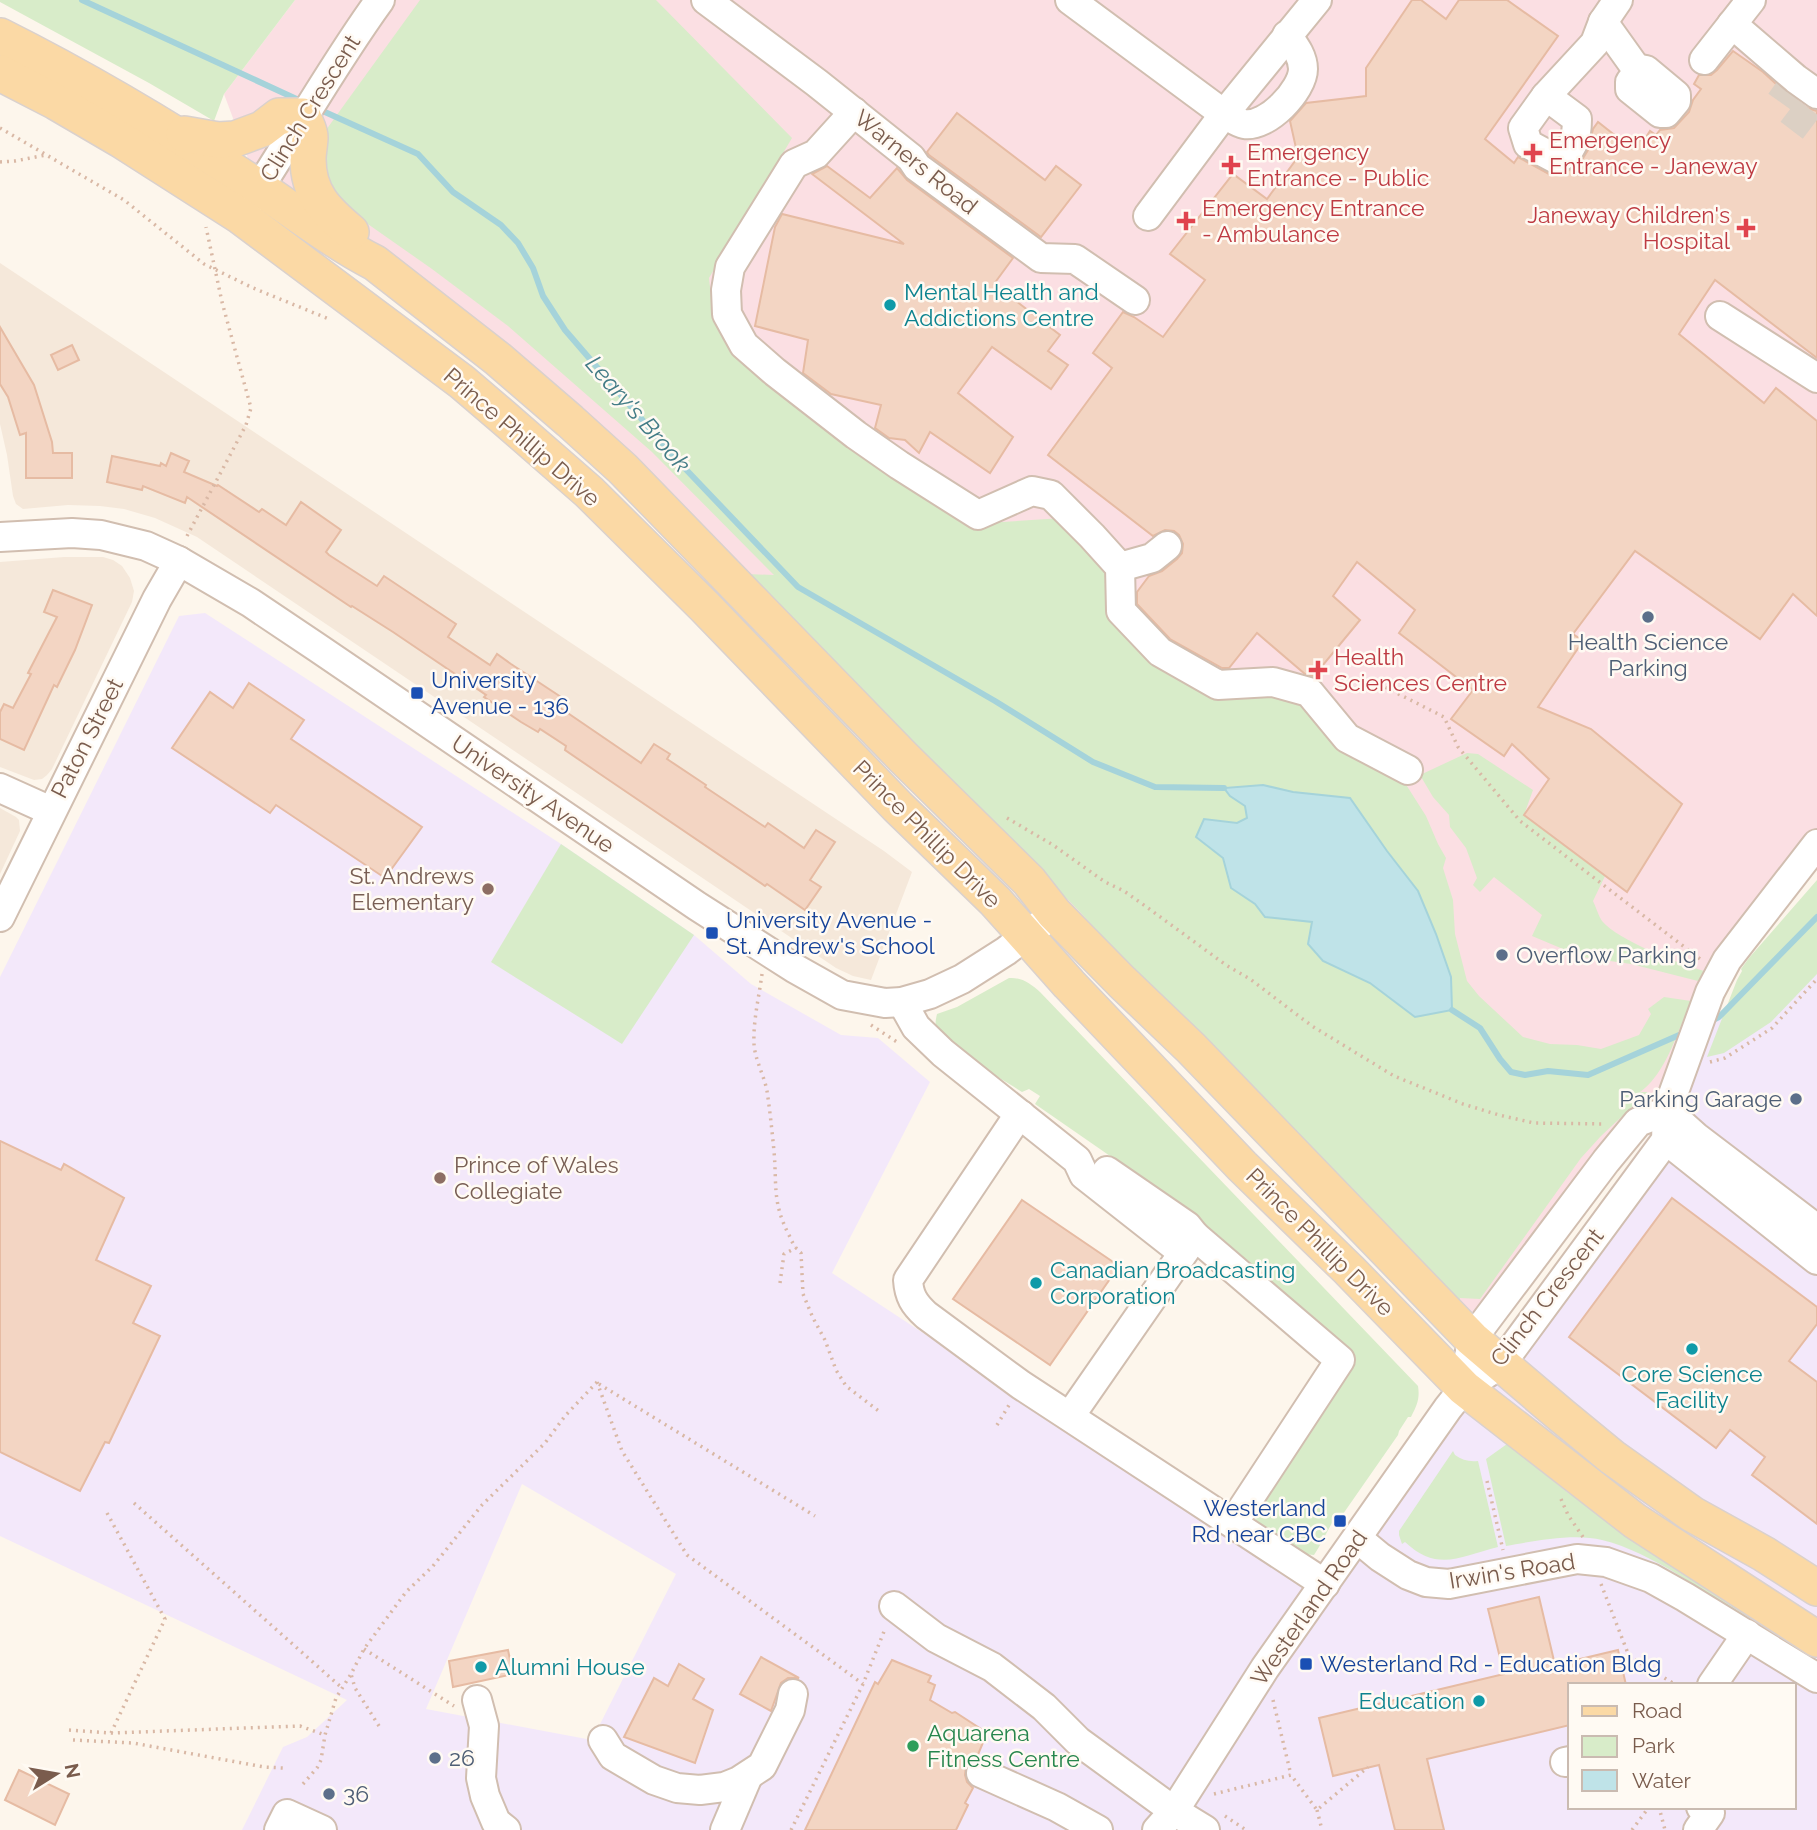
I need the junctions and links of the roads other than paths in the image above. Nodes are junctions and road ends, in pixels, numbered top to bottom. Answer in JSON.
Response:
{"nodes":[{"id":1,"x":380,"y":0,"type":"edge"},
{"id":2,"x":706,"y":0,"type":"edge"},
{"id":3,"x":1070,"y":0,"type":"edge"},
{"id":4,"x":1317,"y":0,"type":"edge"},
{"id":5,"x":1751,"y":0,"type":"edge"},
{"id":6,"x":1611,"y":11,"type":"edge"},
{"id":7,"x":1732,"y":24,"type":"junction"},
{"id":8,"x":1287,"y":35,"type":"junction"},
{"id":9,"x":0,"y":36,"type":"edge"},
{"id":10,"x":1704,"y":60,"type":"dead end"},
{"id":11,"x":1638,"y":71,"type":"dead end"},
{"id":12,"x":0,"y":73,"type":"edge"},
{"id":13,"x":1817,"y":94,"type":"edge"},
{"id":14,"x":1546,"y":96,"type":"dead end"},
{"id":15,"x":854,"y":112,"type":"junction"},
{"id":16,"x":1224,"y":114,"type":"junction"},
{"id":17,"x":303,"y":116,"type":"junction"},
{"id":18,"x":164,"y":127,"type":"junction"},
{"id":19,"x":250,"y":202,"type":"junction"},
{"id":20,"x":1148,"y":216,"type":"dead end"},
{"id":21,"x":375,"y":263,"type":"junction"},
{"id":22,"x":1135,"y":300,"type":"dead end"},
{"id":23,"x":1720,"y":316,"type":"dead end"},
{"id":24,"x":1817,"y":378,"type":"edge"},
{"id":25,"x":0,"y":537,"type":"edge"},
{"id":26,"x":1167,"y":546,"type":"dead end"},
{"id":27,"x":183,"y":548,"type":"junction"},
{"id":28,"x":1120,"y":567,"type":"junction"},
{"id":29,"x":1408,"y":770,"type":"dead end"},
{"id":30,"x":0,"y":788,"type":"edge"},
{"id":31,"x":51,"y":810,"type":"junction"},
{"id":32,"x":1817,"y":844,"type":"edge"},
{"id":33,"x":1054,"y":913,"type":"junction"},
{"id":34,"x":0,"y":917,"type":"edge"},
{"id":35,"x":1027,"y":936,"type":"junction"},
{"id":36,"x":902,"y":1002,"type":"junction"},
{"id":37,"x":1667,"y":1111,"type":"junction"},
{"id":38,"x":1021,"y":1115,"type":"junction"},
{"id":39,"x":1666,"y":1140,"type":"junction"},
{"id":40,"x":1817,"y":1230,"type":"edge"},
{"id":41,"x":1189,"y":1244,"type":"junction"},
{"id":42,"x":1817,"y":1260,"type":"edge"},
{"id":43,"x":1472,"y":1339,"type":"junction"},
{"id":44,"x":1501,"y":1364,"type":"junction"},
{"id":45,"x":1464,"y":1388,"type":"junction"},
{"id":46,"x":1070,"y":1416,"type":"junction"},
{"id":47,"x":1233,"y":1523,"type":"junction"},
{"id":48,"x":1357,"y":1538,"type":"junction"},
{"id":49,"x":1325,"y":1584,"type":"junction"},
{"id":50,"x":1817,"y":1588,"type":"edge"},
{"id":51,"x":894,"y":1605,"type":"road end"},
{"id":52,"x":1747,"y":1634,"type":"junction"},
{"id":53,"x":1817,"y":1639,"type":"edge"},
{"id":54,"x":1817,"y":1678,"type":"edge"},
{"id":55,"x":1713,"y":1683,"type":"edge"},
{"id":56,"x":793,"y":1694,"type":"dead end"},
{"id":57,"x":480,"y":1713,"type":"road end"},
{"id":58,"x":603,"y":1740,"type":"dead end"},
{"id":59,"x":981,"y":1773,"type":"dead end"},
{"id":60,"x":748,"y":1776,"type":"junction"},
{"id":61,"x":1704,"y":1809,"type":"edge"},
{"id":62,"x":1166,"y":1820,"type":"edge"},
{"id":63,"x":279,"y":1830,"type":"edge"},
{"id":64,"x":322,"y":1830,"type":"edge"},
{"id":65,"x":506,"y":1830,"type":"edge"},
{"id":66,"x":725,"y":1830,"type":"edge"},
{"id":67,"x":1098,"y":1830,"type":"edge"},
{"id":68,"x":1205,"y":1830,"type":"edge"},
{"id":69,"x":1698,"y":1830,"type":"edge"}],
"edges":[{"from":1,"to":17,"type":"street","name":"Clinch Crescent"},
{"from":2,"to":15,"type":"street","name":"Warners Road"},
{"from":3,"to":16,"type":"street"},
{"from":4,"to":8,"type":"street"},
{"from":5,"to":7,"type":"street"},
{"from":6,"to":11,"type":"street"},
{"from":6,"to":14,"type":"street"},
{"from":7,"to":10,"type":"street"},
{"from":7,"to":13,"type":"street"},
{"from":8,"to":16,"type":"street"},
{"from":8,"to":16,"type":"street"},
{"from":9,"to":18,"type":"main road","name":"Prince Phillip Drive"},
{"from":12,"to":19,"type":"main road","name":"Prince Phillip Drive"},
{"from":15,"to":22,"type":"street","name":"Warners Road"},
{"from":15,"to":28,"type":"street"},
{"from":16,"to":20,"type":"street"},
{"from":17,"to":18,"type":"main road"},
{"from":17,"to":19,"type":"street","name":"Clinch Crescent"},
{"from":17,"to":21,"type":"main road"},
{"from":18,"to":19,"type":"main road","name":"Prince Phillip Drive"},
{"from":19,"to":21,"type":"main road","name":"Prince Phillip Drive"},
{"from":19,"to":35,"type":"main road","name":"Prince Phillip Drive"},
{"from":21,"to":33,"type":"main road","name":"Prince Phillip Drive"},
{"from":23,"to":24,"type":"street"},
{"from":25,"to":27,"type":"street","name":"University Avenue"},
{"from":26,"to":28,"type":"street"},
{"from":27,"to":31,"type":"street","name":"Paton Street"},
{"from":27,"to":36,"type":"street","name":"University Avenue"},
{"from":28,"to":29,"type":"street"},
{"from":30,"to":31,"type":"street"},
{"from":31,"to":34,"type":"street","name":"Paton Street"},
{"from":32,"to":37,"type":"street"},
{"from":33,"to":35,"type":"street","name":"University Avenue"},
{"from":33,"to":43,"type":"main road","name":"Prince Phillip Drive"},
{"from":35,"to":36,"type":"street","name":"University Avenue"},
{"from":35,"to":45,"type":"main road","name":"Prince Phillip Drive"},
{"from":36,"to":38,"type":"street"},
{"from":37,"to":39,"type":"street"},
{"from":37,"to":40,"type":"street"},
{"from":37,"to":43,"type":"street","name":"Clinch Crescent"},
{"from":38,"to":41,"type":"street"},
{"from":38,"to":46,"type":"street"},
{"from":39,"to":42,"type":"street"},
{"from":39,"to":44,"type":"street","name":"Clinch Crescent"},
{"from":41,"to":46,"type":"street"},
{"from":41,"to":47,"type":"street"},
{"from":43,"to":44,"type":"main road","name":"Prince Phillip Drive"},
{"from":43,"to":45,"type":"street","name":"Clinch Crescent"},
{"from":44,"to":45,"type":"street","name":"Clinch Crescent"},
{"from":44,"to":50,"type":"main road","name":"Prince Phillip Drive"},
{"from":45,"to":48,"type":"street","name":"Westerland Road"},
{"from":45,"to":53,"type":"main road","name":"Prince Phillip Drive"},
{"from":46,"to":47,"type":"street"},
{"from":47,"to":49,"type":"street"},
{"from":48,"to":49,"type":"street","name":"Westerland Road"},
{"from":48,"to":52,"type":"street","name":"Irwin's Road"},
{"from":49,"to":62,"type":"street","name":"Westerland Road"},
{"from":51,"to":62,"type":"street"},
{"from":52,"to":54,"type":"street","name":"Irwin's Road"},
{"from":52,"to":55,"type":"street"},
{"from":56,"to":60,"type":"street"},
{"from":57,"to":65,"type":"street"},
{"from":58,"to":60,"type":"street"},
{"from":59,"to":67,"type":"street"},
{"from":60,"to":66,"type":"street"},
{"from":61,"to":69,"type":"street"},
{"from":62,"to":68,"type":"street"},
{"from":63,"to":64,"type":"street"}]}
